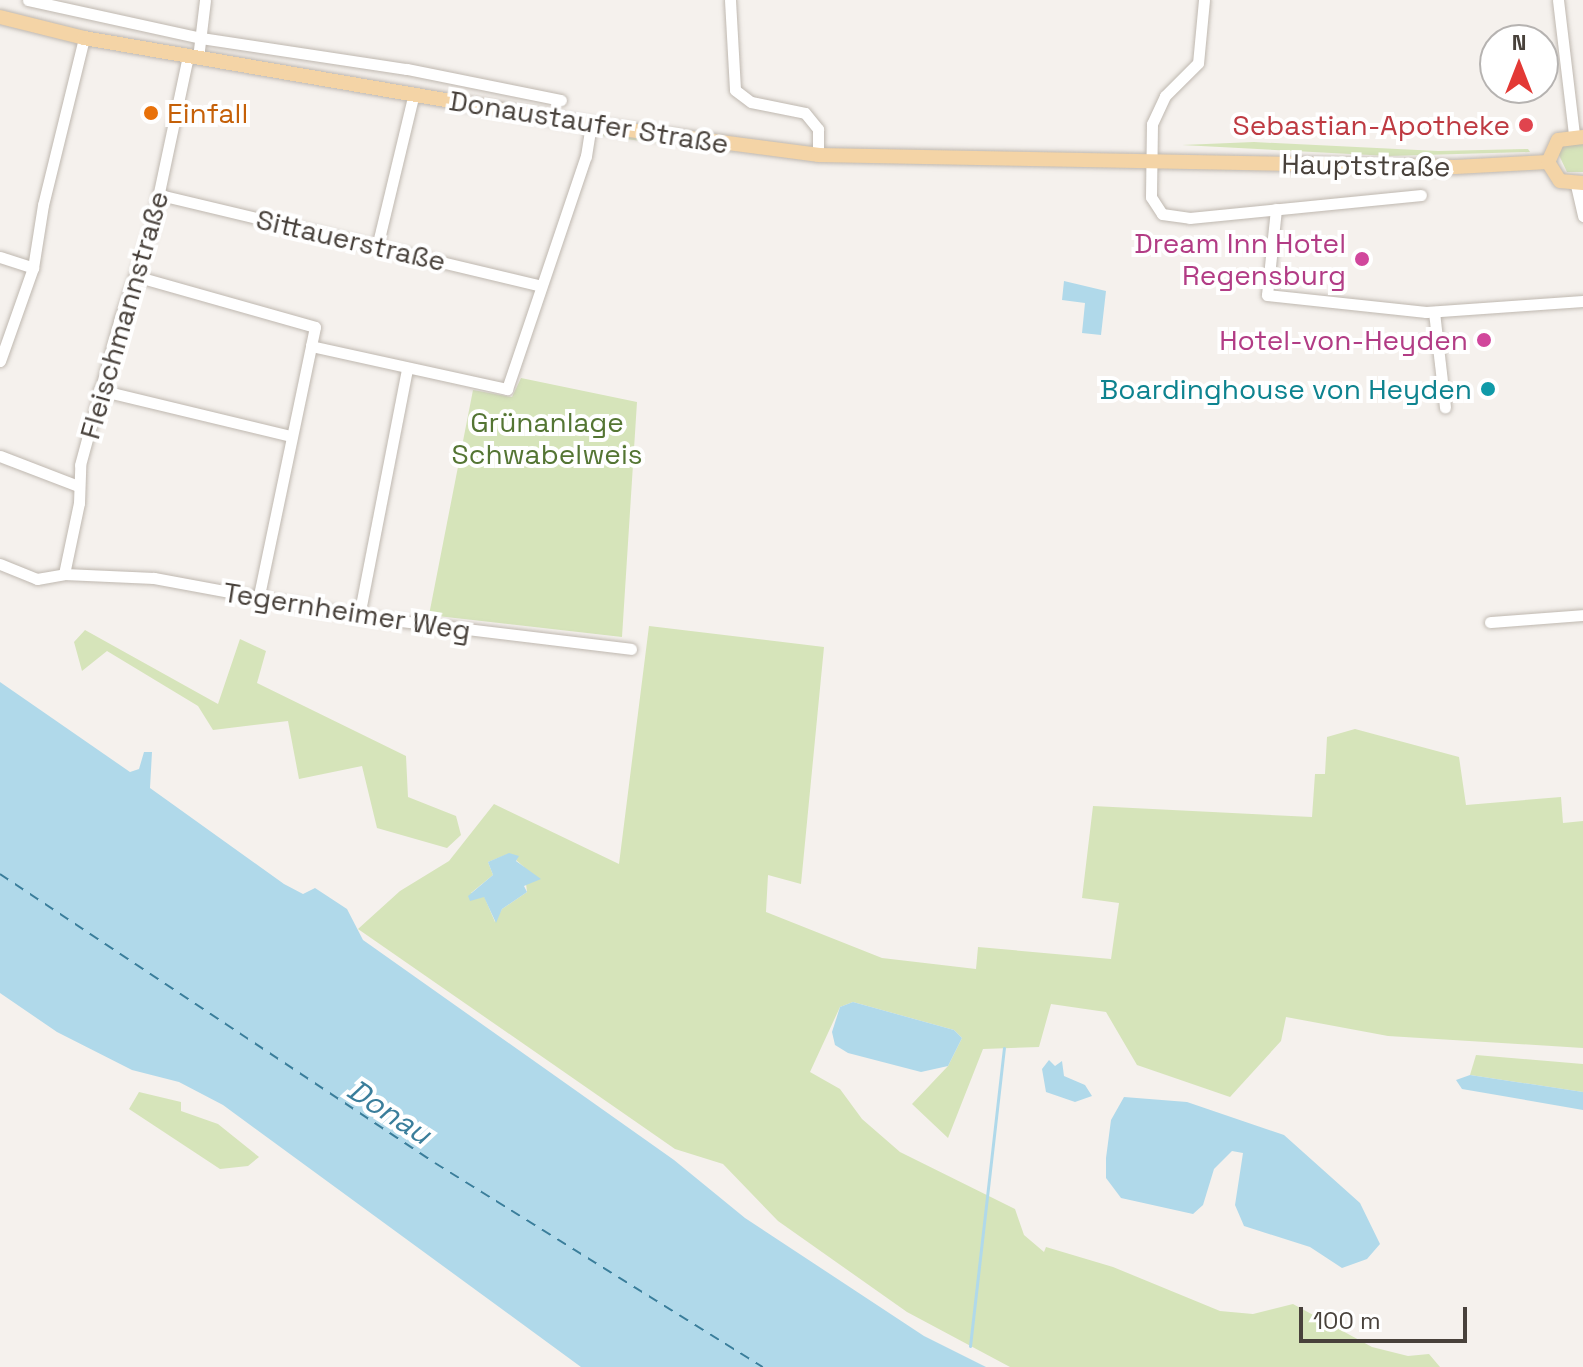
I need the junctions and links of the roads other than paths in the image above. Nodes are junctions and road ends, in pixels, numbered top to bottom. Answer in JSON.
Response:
{"nodes":[{"id":1,"x":28,"y":0,"type":"edge"},
{"id":2,"x":205,"y":0,"type":"edge"},
{"id":3,"x":730,"y":0,"type":"edge"},
{"id":4,"x":1204,"y":0,"type":"edge"},
{"id":5,"x":1558,"y":0,"type":"edge"},
{"id":6,"x":0,"y":17,"type":"edge"},
{"id":7,"x":84,"y":38,"type":"junction"},
{"id":8,"x":201,"y":38,"type":"junction"},
{"id":9,"x":193,"y":57,"type":"junction"},
{"id":10,"x":414,"y":93,"type":"junction"},
{"id":11,"x":561,"y":100,"type":"dead end"},
{"id":12,"x":591,"y":125,"type":"junction"},
{"id":13,"x":1578,"y":136,"type":"edge"},
{"id":14,"x":818,"y":155,"type":"junction"},
{"id":15,"x":1151,"y":162,"type":"junction"},
{"id":16,"x":1185,"y":162,"type":"joint"},
{"id":17,"x":1548,"y":162,"type":"junction"},
{"id":18,"x":1579,"y":184,"type":"edge"},
{"id":19,"x":160,"y":195,"type":"junction"},
{"id":20,"x":1421,"y":195,"type":"dead end"},
{"id":21,"x":1276,"y":209,"type":"junction"},
{"id":22,"x":1583,"y":216,"type":"edge"},
{"id":23,"x":377,"y":247,"type":"junction"},
{"id":24,"x":0,"y":257,"type":"edge"},
{"id":25,"x":33,"y":268,"type":"junction"},
{"id":26,"x":135,"y":276,"type":"junction"},
{"id":27,"x":541,"y":286,"type":"junction"},
{"id":28,"x":1583,"y":301,"type":"edge"},
{"id":29,"x":1434,"y":312,"type":"junction"},
{"id":30,"x":311,"y":346,"type":"junction"},
{"id":31,"x":0,"y":361,"type":"edge"},
{"id":32,"x":407,"y":370,"type":"junction"},
{"id":33,"x":99,"y":390,"type":"junction"},
{"id":34,"x":1445,"y":407,"type":"dead end"},
{"id":35,"x":291,"y":436,"type":"junction"},
{"id":36,"x":0,"y":456,"type":"edge"},
{"id":37,"x":78,"y":486,"type":"junction"},
{"id":38,"x":0,"y":564,"type":"edge"},
{"id":39,"x":64,"y":574,"type":"junction"},
{"id":40,"x":258,"y":600,"type":"junction"},
{"id":41,"x":1583,"y":615,"type":"edge"},
{"id":42,"x":359,"y":616,"type":"junction"},
{"id":43,"x":1490,"y":622,"type":"dead end"},
{"id":44,"x":631,"y":649,"type":"dead end"}],
"edges":[{"from":1,"to":8,"type":"street","name":"Donaustaufer Straße"},
{"from":2,"to":8,"type":"street","name":"Fleischmannstraße"},
{"from":3,"to":14,"type":"street"},
{"from":4,"to":15,"type":"street"},
{"from":5,"to":13,"type":"street"},
{"from":6,"to":7,"type":"main road","name":"Donaustaufer Straße"},
{"from":7,"to":9,"type":"main road","name":"Donaustaufer Straße"},
{"from":7,"to":25,"type":"street"},
{"from":8,"to":9,"type":"street","name":"Fleischmannstraße"},
{"from":8,"to":11,"type":"street","name":"Donaustaufer Straße"},
{"from":9,"to":10,"type":"main road","name":"Donaustaufer Straße"},
{"from":9,"to":19,"type":"street","name":"Fleischmannstraße"},
{"from":10,"to":12,"type":"main road","name":"Donaustaufer Straße"},
{"from":10,"to":23,"type":"street"},
{"from":12,"to":14,"type":"main road","name":"Donaustaufer Straße"},
{"from":12,"to":27,"type":"street"},
{"from":13,"to":17,"type":"main road"},
{"from":14,"to":15,"type":"main road","name":"Donaustaufer Straße"},
{"from":15,"to":16,"type":"main road","name":"Donaustaufer Straße"},
{"from":15,"to":21,"type":"street"},
{"from":16,"to":17,"type":"main road","name":"Hauptstraße"},
{"from":17,"to":18,"type":"main road"},
{"from":18,"to":22,"type":"street"},
{"from":19,"to":23,"type":"street","name":"Sittauerstraße"},
{"from":19,"to":26,"type":"street","name":"Fleischmannstraße"},
{"from":20,"to":21,"type":"street"},
{"from":21,"to":29,"type":"street"},
{"from":23,"to":27,"type":"street","name":"Sittauerstraße"},
{"from":24,"to":25,"type":"street"},
{"from":25,"to":31,"type":"street"},
{"from":26,"to":30,"type":"street"},
{"from":26,"to":33,"type":"street","name":"Fleischmannstraße"},
{"from":27,"to":32,"type":"street"},
{"from":28,"to":29,"type":"street"},
{"from":29,"to":34,"type":"street"},
{"from":30,"to":32,"type":"street"},
{"from":30,"to":35,"type":"street"},
{"from":32,"to":42,"type":"street"},
{"from":33,"to":35,"type":"street"},
{"from":33,"to":37,"type":"street","name":"Fleischmannstraße"},
{"from":35,"to":40,"type":"street"},
{"from":36,"to":37,"type":"street"},
{"from":37,"to":39,"type":"street","name":"Fleischmannstraße"},
{"from":38,"to":39,"type":"street","name":"Tegernheimer Weg"},
{"from":39,"to":40,"type":"street","name":"Tegernheimer Weg"},
{"from":40,"to":42,"type":"street","name":"Tegernheimer Weg"},
{"from":41,"to":43,"type":"street"},
{"from":42,"to":44,"type":"street","name":"Tegernheimer Weg"}]}
